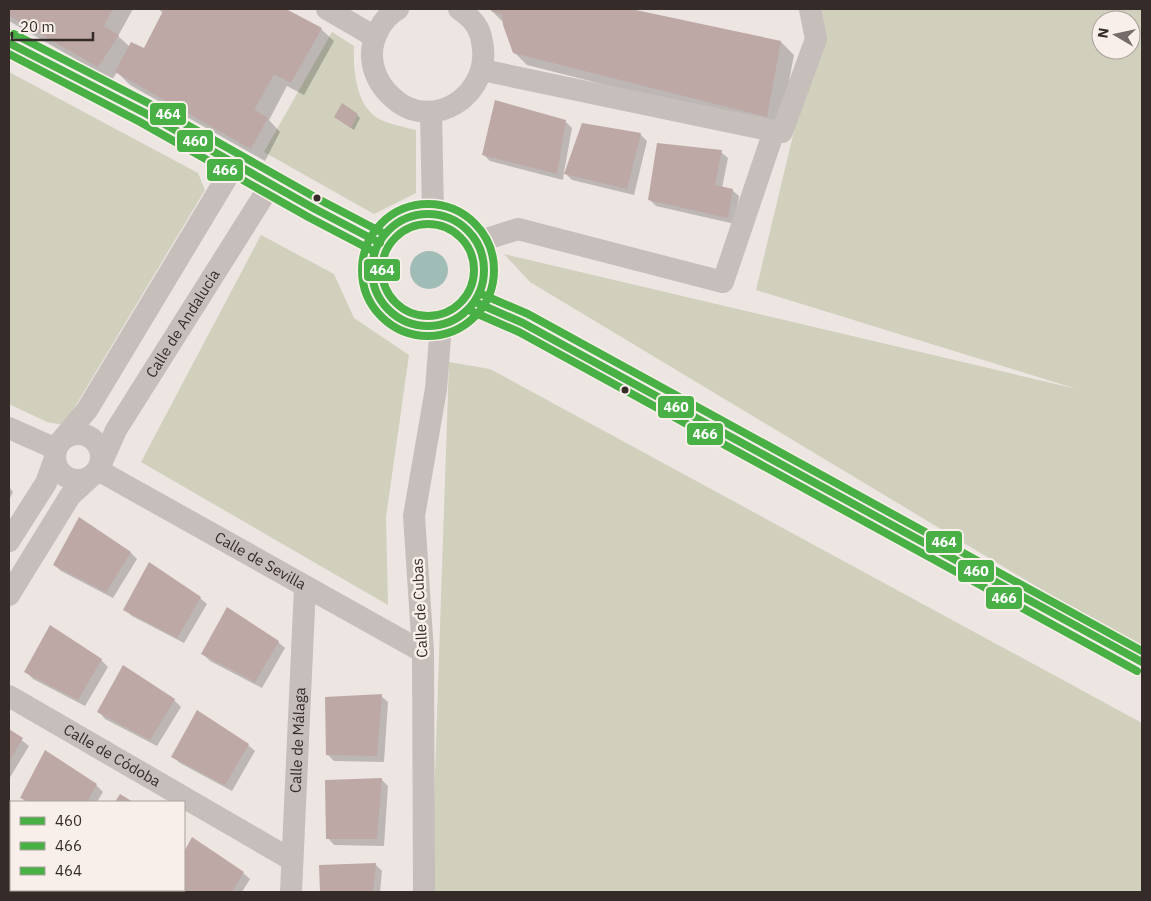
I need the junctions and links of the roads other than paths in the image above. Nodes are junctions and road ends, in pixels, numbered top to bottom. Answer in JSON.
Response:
{"nodes":[{"id":1,"x":327,"y":9,"type":"edge"},
{"id":2,"x":398,"y":9,"type":"edge"},
{"id":3,"x":459,"y":9,"type":"edge"},
{"id":4,"x":810,"y":9,"type":"edge"},
{"id":5,"x":375,"y":37,"type":"junction"},
{"id":6,"x":9,"y":43,"type":"edge"},
{"id":7,"x":482,"y":70,"type":"junction"},
{"id":8,"x":431,"y":112,"type":"junction"},
{"id":9,"x":774,"y":131,"type":"junction"},
{"id":10,"x":235,"y":164,"type":"junction"},
{"id":11,"x":271,"y":184,"type":"junction"},
{"id":12,"x":432,"y":214,"type":"junction"},
{"id":13,"x":477,"y":242,"type":"junction"},
{"id":14,"x":380,"y":243,"type":"junction"},
{"id":15,"x":475,"y":302,"type":"junction"},
{"id":16,"x":442,"y":325,"type":"junction"},
{"id":17,"x":9,"y":428,"type":"edge"},
{"id":18,"x":57,"y":449,"type":"junction"},
{"id":19,"x":97,"y":470,"type":"junction"},
{"id":20,"x":9,"y":540,"type":"edge"},
{"id":21,"x":305,"y":587,"type":"junction"},
{"id":22,"x":9,"y":595,"type":"edge"},
{"id":23,"x":423,"y":652,"type":"junction"},
{"id":24,"x":1142,"y":662,"type":"edge"},
{"id":25,"x":9,"y":696,"type":"edge"},
{"id":26,"x":292,"y":860,"type":"junction"},
{"id":27,"x":291,"y":892,"type":"edge"},
{"id":28,"x":424,"y":892,"type":"edge"}],
"edges":[{"from":1,"to":5,"type":"street"},
{"from":2,"to":5,"type":"street"},
{"from":3,"to":7,"type":"street"},
{"from":4,"to":9,"type":"street"},
{"from":5,"to":8,"type":"street"},
{"from":6,"to":10,"type":"street"},
{"from":7,"to":8,"type":"street"},
{"from":7,"to":9,"type":"street"},
{"from":8,"to":12,"type":"street"},
{"from":9,"to":13,"type":"street"},
{"from":10,"to":11,"type":"street"},
{"from":10,"to":18,"type":"street"},
{"from":11,"to":14,"type":"street"},
{"from":11,"to":19,"type":"street","name":"Calle de Andalucía"},
{"from":12,"to":13,"type":"street"},
{"from":12,"to":14,"type":"street"},
{"from":13,"to":15,"type":"street"},
{"from":14,"to":16,"type":"street"},
{"from":15,"to":16,"type":"street"},
{"from":15,"to":24,"type":"street"},
{"from":16,"to":23,"type":"street","name":"Calle de Cubas"},
{"from":17,"to":18,"type":"street"},
{"from":18,"to":19,"type":"street"},
{"from":18,"to":19,"type":"street"},
{"from":18,"to":20,"type":"street"},
{"from":19,"to":21,"type":"street","name":"Calle de Sevilla"},
{"from":19,"to":22,"type":"street","name":"Calle de Andalucía"},
{"from":21,"to":23,"type":"street","name":"Calle de Sevilla"},
{"from":21,"to":26,"type":"street","name":"Calle de Málaga"},
{"from":23,"to":28,"type":"street","name":"Calle de Cubas"},
{"from":25,"to":26,"type":"street","name":"Calle de Códoba"},
{"from":26,"to":27,"type":"street","name":"Calle de Málaga"}]}
